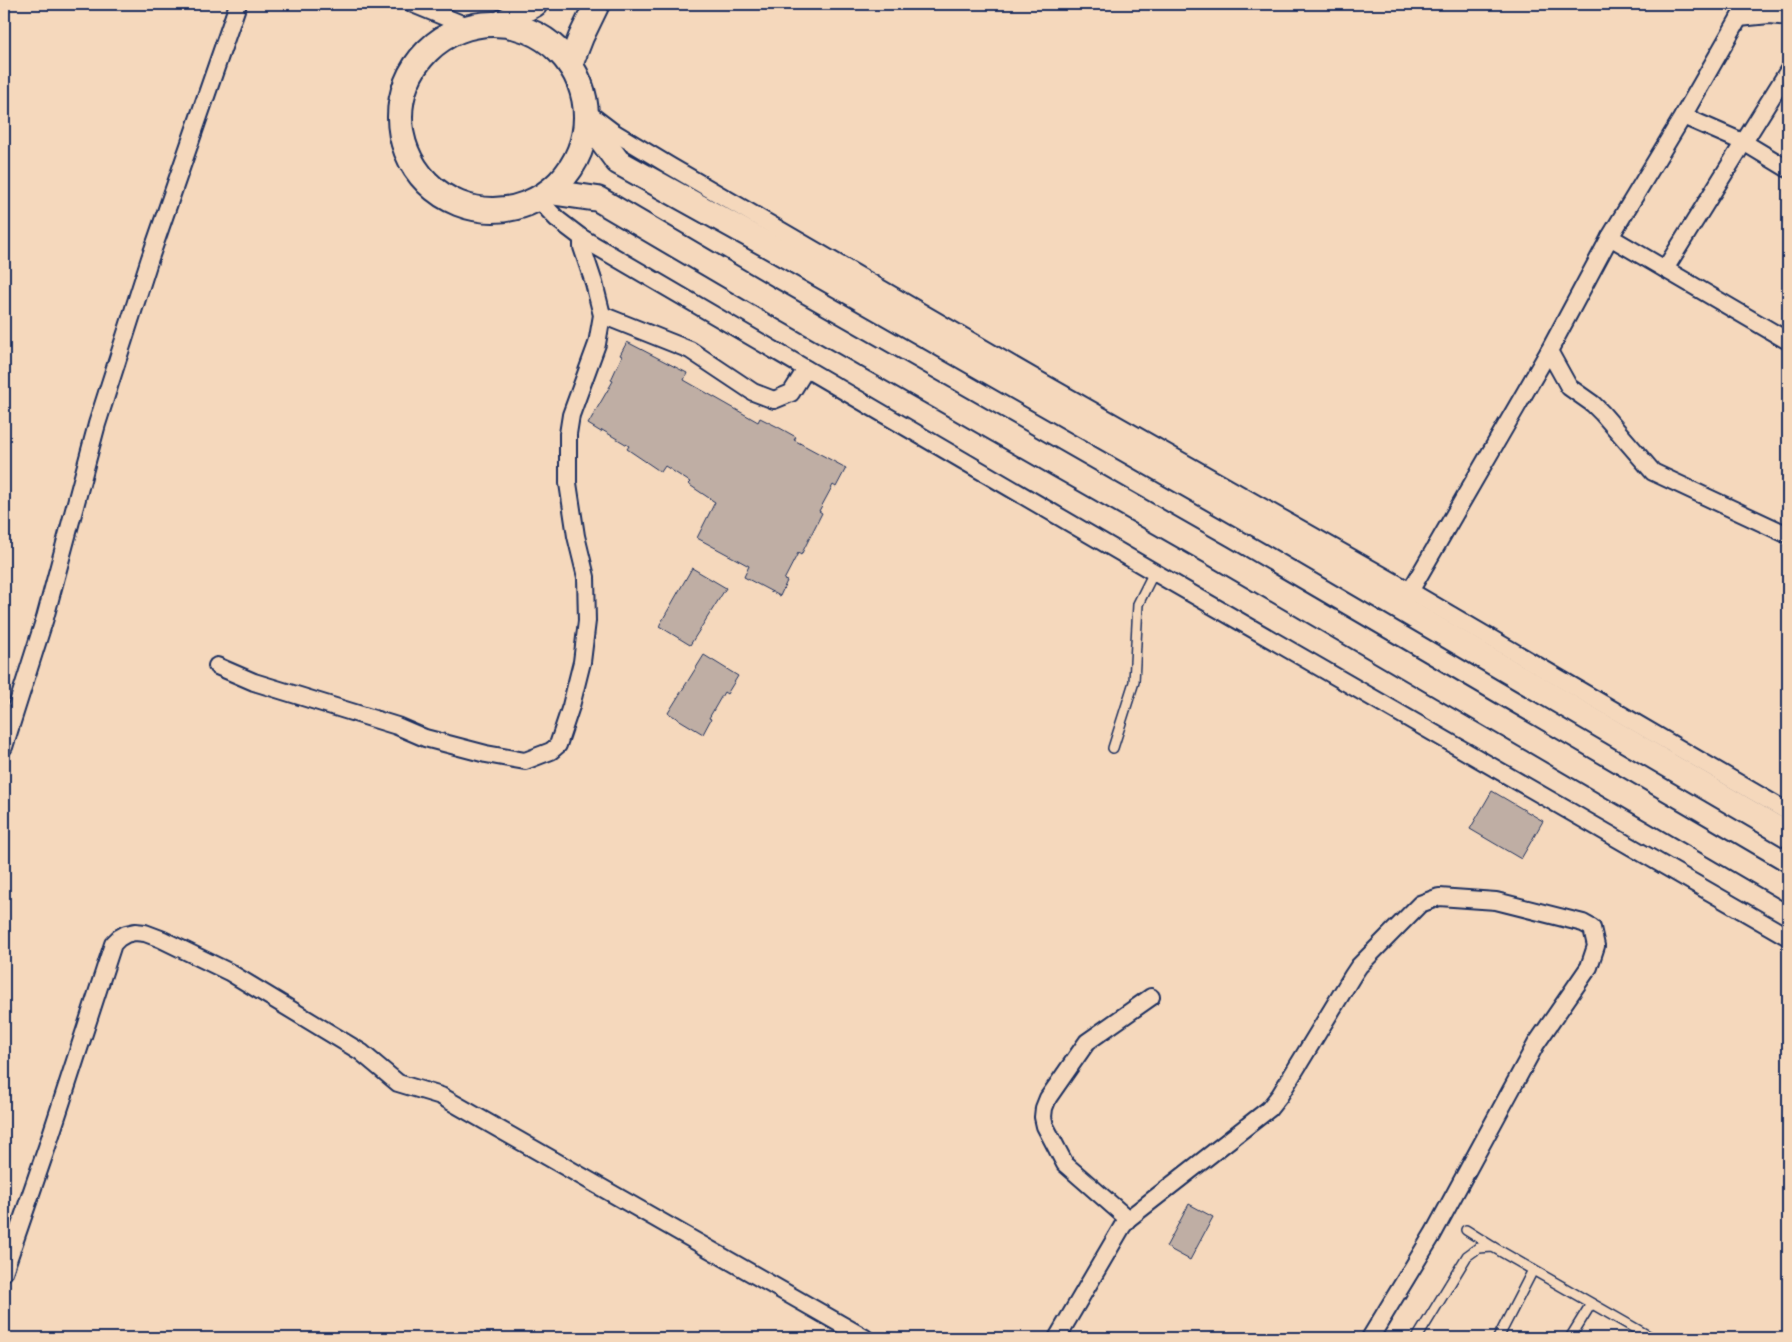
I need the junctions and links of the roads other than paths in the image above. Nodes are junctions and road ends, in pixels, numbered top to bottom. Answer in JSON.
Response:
{"nodes":[{"id":1,"x":238,"y":4,"type":"edge"},
{"id":2,"x":413,"y":4,"type":"edge"},
{"id":3,"x":535,"y":4,"type":"edge"},
{"id":4,"x":597,"y":4,"type":"edge"},
{"id":5,"x":1743,"y":11,"type":"edge"},
{"id":6,"x":1788,"y":17,"type":"edge"},
{"id":7,"x":499,"y":24,"type":"junction"},
{"id":8,"x":469,"y":27,"type":"junction"},
{"id":9,"x":570,"y":65,"type":"junction"},
{"id":10,"x":1788,"y":71,"type":"edge"},
{"id":11,"x":587,"y":116,"type":"junction"},
{"id":12,"x":1683,"y":116,"type":"junction"},
{"id":13,"x":1745,"y":143,"type":"junction"},
{"id":14,"x":1788,"y":169,"type":"edge"},
{"id":15,"x":544,"y":196,"type":"junction"},
{"id":16,"x":1610,"y":237,"type":"junction"},
{"id":17,"x":582,"y":238,"type":"junction"},
{"id":18,"x":1665,"y":269,"type":"junction"},
{"id":19,"x":602,"y":314,"type":"junction"},
{"id":20,"x":1788,"y":341,"type":"edge"},
{"id":21,"x":1549,"y":351,"type":"junction"},
{"id":22,"x":806,"y":369,"type":"junction"},
{"id":23,"x":1788,"y":535,"type":"edge"},
{"id":24,"x":1154,"y":572,"type":"junction"},
{"id":25,"x":1405,"y":599,"type":"junction"},
{"id":26,"x":218,"y":666,"type":"dead end"},
{"id":27,"x":4,"y":747,"type":"edge"},
{"id":28,"x":1113,"y":748,"type":"dead end"},
{"id":29,"x":1788,"y":812,"type":"edge"},
{"id":30,"x":1788,"y":835,"type":"edge"},
{"id":31,"x":1788,"y":889,"type":"edge"},
{"id":32,"x":1788,"y":937,"type":"edge"},
{"id":33,"x":1150,"y":998,"type":"dead end"},
{"id":34,"x":1128,"y":1219,"type":"junction"},
{"id":35,"x":1466,"y":1230,"type":"dead end"},
{"id":36,"x":1494,"y":1247,"type":"junction"},
{"id":37,"x":1533,"y":1270,"type":"junction"},
{"id":38,"x":4,"y":1272,"type":"edge"},
{"id":39,"x":1591,"y":1304,"type":"junction"},
{"id":40,"x":865,"y":1338,"type":"edge"},
{"id":41,"x":1057,"y":1338,"type":"edge"},
{"id":42,"x":1370,"y":1338,"type":"edge"},
{"id":43,"x":1417,"y":1338,"type":"edge"},
{"id":44,"x":1498,"y":1338,"type":"edge"},
{"id":45,"x":1570,"y":1338,"type":"edge"},
{"id":46,"x":1652,"y":1338,"type":"edge"}],
"edges":[{"from":1,"to":27,"type":"street"},
{"from":2,"to":8,"type":"street"},
{"from":3,"to":7,"type":"street"},
{"from":4,"to":9,"type":"street"},
{"from":5,"to":6,"type":"street"},
{"from":5,"to":12,"type":"street"},
{"from":7,"to":8,"type":"street"},
{"from":7,"to":9,"type":"street"},
{"from":8,"to":15,"type":"street"},
{"from":9,"to":11,"type":"street"},
{"from":10,"to":13,"type":"street"},
{"from":11,"to":15,"type":"street"},
{"from":11,"to":25,"type":"street"},
{"from":12,"to":13,"type":"street"},
{"from":12,"to":16,"type":"street"},
{"from":13,"to":14,"type":"street"},
{"from":13,"to":18,"type":"street"},
{"from":15,"to":17,"type":"street"},
{"from":15,"to":31,"type":"street"},
{"from":16,"to":18,"type":"street"},
{"from":16,"to":21,"type":"street"},
{"from":17,"to":19,"type":"street"},
{"from":17,"to":22,"type":"street"},
{"from":18,"to":20,"type":"street"},
{"from":19,"to":22,"type":"street"},
{"from":19,"to":26,"type":"street"},
{"from":21,"to":23,"type":"street"},
{"from":21,"to":25,"type":"street"},
{"from":22,"to":24,"type":"street"},
{"from":24,"to":28,"type":"lane"},
{"from":24,"to":32,"type":"street"},
{"from":25,"to":29,"type":"street"},
{"from":25,"to":30,"type":"street"},
{"from":33,"to":34,"type":"street"},
{"from":34,"to":41,"type":"street"},
{"from":34,"to":42,"type":"street"},
{"from":35,"to":36,"type":"lane"},
{"from":36,"to":37,"type":"lane"},
{"from":36,"to":43,"type":"lane"},
{"from":37,"to":39,"type":"lane"},
{"from":37,"to":44,"type":"lane"},
{"from":38,"to":40,"type":"street"},
{"from":39,"to":45,"type":"lane"},
{"from":39,"to":46,"type":"lane"}]}
